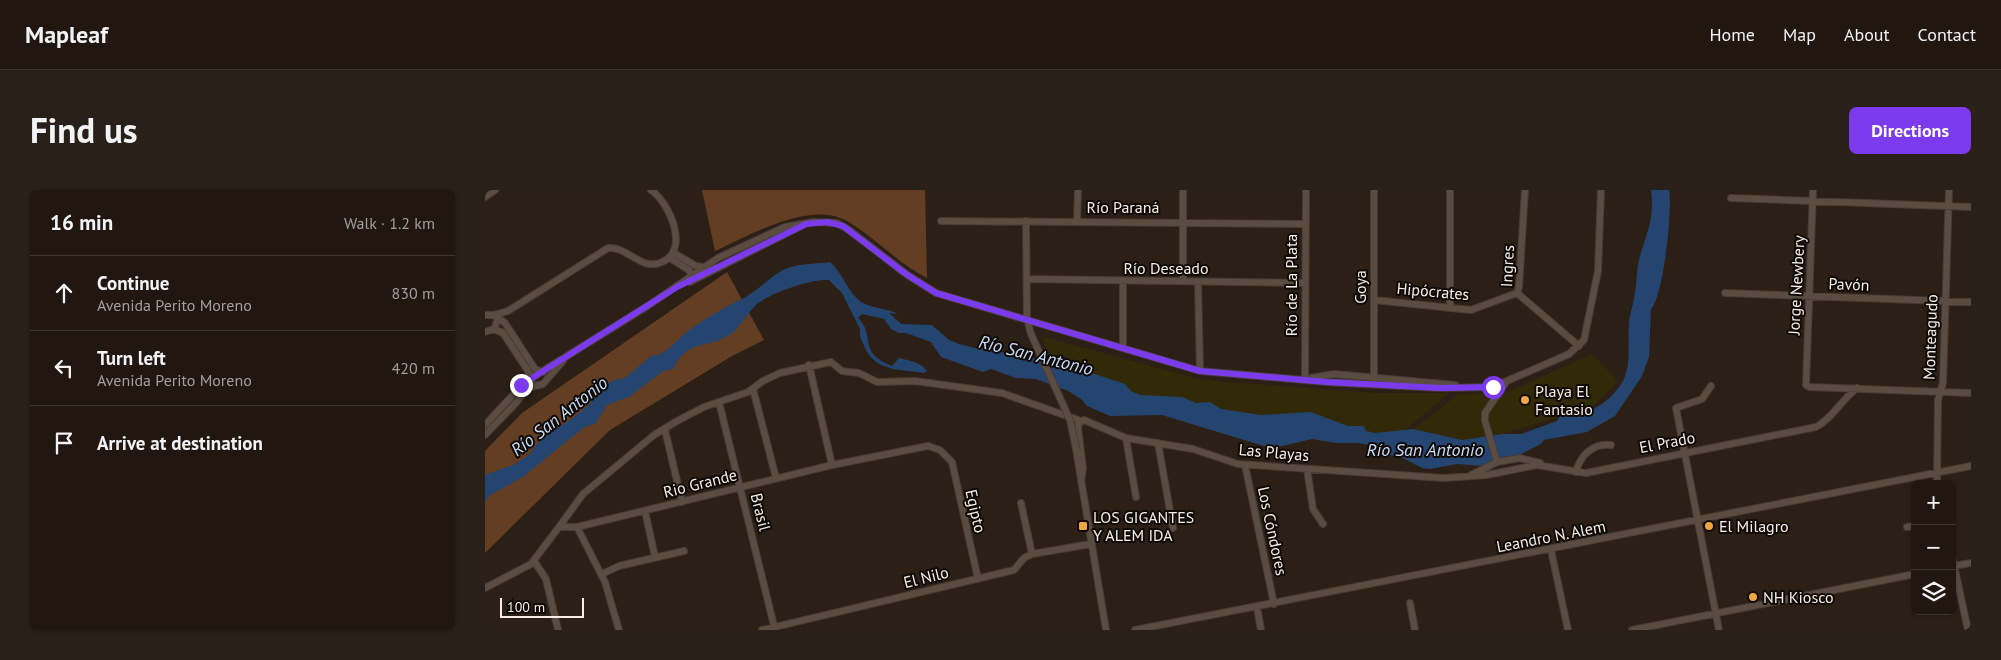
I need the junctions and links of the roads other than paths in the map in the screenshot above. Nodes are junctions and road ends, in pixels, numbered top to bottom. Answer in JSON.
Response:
{"nodes":[{"id":1,"x":495,"y":190,"type":"edge"},
{"id":2,"x":651,"y":190,"type":"edge"},
{"id":3,"x":1077,"y":190,"type":"edge"},
{"id":4,"x":1183,"y":190,"type":"edge"},
{"id":5,"x":1306,"y":190,"type":"edge"},
{"id":6,"x":1374,"y":190,"type":"edge"},
{"id":7,"x":1450,"y":190,"type":"edge"},
{"id":8,"x":1525,"y":190,"type":"edge"},
{"id":9,"x":1601,"y":190,"type":"edge"},
{"id":10,"x":1813,"y":190,"type":"edge"},
{"id":11,"x":1949,"y":190,"type":"edge"},
{"id":12,"x":486,"y":196,"type":"edge"},
{"id":13,"x":1731,"y":198,"type":"dead end"},
{"id":14,"x":1813,"y":200,"type":"junction"},
{"id":15,"x":1948,"y":207,"type":"junction"},
{"id":16,"x":1971,"y":207,"type":"edge"},
{"id":17,"x":1077,"y":220,"type":"junction"},
{"id":18,"x":941,"y":221,"type":"dead end"},
{"id":19,"x":1026,"y":221,"type":"junction"},
{"id":20,"x":1183,"y":221,"type":"junction"},
{"id":21,"x":1305,"y":224,"type":"junction"},
{"id":22,"x":803,"y":225,"type":"junction"},
{"id":23,"x":672,"y":255,"type":"junction"},
{"id":24,"x":706,"y":267,"type":"junction"},
{"id":25,"x":692,"y":276,"type":"junction"},
{"id":26,"x":1027,"y":279,"type":"junction"},
{"id":27,"x":1183,"y":281,"type":"junction"},
{"id":28,"x":1123,"y":282,"type":"junction"},
{"id":29,"x":1198,"y":282,"type":"junction"},
{"id":30,"x":1305,"y":283,"type":"junction"},
{"id":31,"x":677,"y":287,"type":"junction"},
{"id":32,"x":1517,"y":293,"type":"junction"},
{"id":33,"x":1725,"y":293,"type":"dead end"},
{"id":34,"x":1810,"y":297,"type":"junction"},
{"id":35,"x":1374,"y":300,"type":"junction"},
{"id":36,"x":1945,"y":301,"type":"junction"},
{"id":37,"x":1971,"y":302,"type":"edge"},
{"id":38,"x":1450,"y":308,"type":"junction"},
{"id":39,"x":485,"y":315,"type":"edge"},
{"id":40,"x":497,"y":318,"type":"junction"},
{"id":41,"x":1027,"y":319,"type":"junction"},
{"id":42,"x":494,"y":329,"type":"junction"},
{"id":43,"x":485,"y":332,"type":"edge"},
{"id":44,"x":1579,"y":346,"type":"junction"},
{"id":45,"x":1123,"y":348,"type":"junction"},
{"id":46,"x":567,"y":357,"type":"junction"},
{"id":47,"x":809,"y":365,"type":"junction"},
{"id":48,"x":1200,"y":371,"type":"junction"},
{"id":49,"x":541,"y":372,"type":"junction"},
{"id":50,"x":1374,"y":376,"type":"junction"},
{"id":51,"x":531,"y":378,"type":"junction"},
{"id":52,"x":547,"y":378,"type":"junction"},
{"id":53,"x":1305,"y":379,"type":"junction"},
{"id":54,"x":1507,"y":382,"type":"junction"},
{"id":55,"x":1374,"y":384,"type":"junction"},
{"id":56,"x":537,"y":385,"type":"junction"},
{"id":57,"x":1711,"y":386,"type":"dead end"},
{"id":58,"x":1464,"y":387,"type":"junction"},
{"id":59,"x":1844,"y":388,"type":"junction"},
{"id":60,"x":1857,"y":388,"type":"junction"},
{"id":61,"x":753,"y":389,"type":"junction"},
{"id":62,"x":1940,"y":391,"type":"junction"},
{"id":63,"x":1971,"y":393,"type":"edge"},
{"id":64,"x":1846,"y":396,"type":"junction"},
{"id":65,"x":719,"y":402,"type":"junction"},
{"id":66,"x":1083,"y":420,"type":"junction"},
{"id":67,"x":485,"y":425,"type":"edge"},
{"id":68,"x":665,"y":430,"type":"junction"},
{"id":69,"x":485,"y":435,"type":"edge"},
{"id":70,"x":1126,"y":438,"type":"junction"},
{"id":71,"x":1159,"y":444,"type":"junction"},
{"id":72,"x":1611,"y":445,"type":"dead end"},
{"id":73,"x":944,"y":452,"type":"joint"},
{"id":74,"x":1685,"y":453,"type":"junction"},
{"id":75,"x":1497,"y":462,"type":"junction"},
{"id":76,"x":1245,"y":464,"type":"junction"},
{"id":77,"x":831,"y":465,"type":"junction"},
{"id":78,"x":1546,"y":465,"type":"junction"},
{"id":79,"x":1971,"y":466,"type":"edge"},
{"id":80,"x":1307,"y":469,"type":"junction"},
{"id":81,"x":1576,"y":472,"type":"junction"},
{"id":82,"x":1936,"y":474,"type":"junction"},
{"id":83,"x":1468,"y":476,"type":"junction"},
{"id":84,"x":776,"y":478,"type":"junction"},
{"id":85,"x":1937,"y":480,"type":"edge"},
{"id":86,"x":1081,"y":482,"type":"junction"},
{"id":87,"x":741,"y":487,"type":"junction"},
{"id":88,"x":1136,"y":497,"type":"dead end"},
{"id":89,"x":682,"y":502,"type":"junction"},
{"id":90,"x":1021,"y":503,"type":"dead end"},
{"id":91,"x":645,"y":511,"type":"junction"},
{"id":92,"x":1699,"y":521,"type":"junction"},
{"id":93,"x":1323,"y":524,"type":"dead end"},
{"id":94,"x":1911,"y":526,"type":"edge"},
{"id":95,"x":559,"y":527,"type":"junction"},
{"id":96,"x":577,"y":527,"type":"junction"},
{"id":97,"x":1907,"y":527,"type":"dead end"},
{"id":98,"x":1173,"y":528,"type":"dead end"},
{"id":99,"x":1091,"y":544,"type":"junction"},
{"id":100,"x":1551,"y":550,"type":"junction"},
{"id":101,"x":684,"y":551,"type":"dead end"},
{"id":102,"x":1032,"y":554,"type":"junction"},
{"id":103,"x":655,"y":557,"type":"junction"},
{"id":104,"x":534,"y":561,"type":"junction"},
{"id":105,"x":1971,"y":563,"type":"edge"},
{"id":106,"x":1956,"y":566,"type":"edge"},
{"id":107,"x":1954,"y":570,"type":"edge"},
{"id":108,"x":602,"y":574,"type":"junction"},
{"id":109,"x":1911,"y":575,"type":"edge"},
{"id":110,"x":978,"y":579,"type":"junction"},
{"id":111,"x":485,"y":588,"type":"edge"},
{"id":112,"x":1410,"y":603,"type":"dead end"},
{"id":113,"x":1274,"y":604,"type":"junction"},
{"id":114,"x":1257,"y":607,"type":"junction"},
{"id":115,"x":1716,"y":614,"type":"junction"},
{"id":116,"x":775,"y":629,"type":"edge"},
{"id":117,"x":558,"y":630,"type":"edge"},
{"id":118,"x":619,"y":630,"type":"edge"},
{"id":119,"x":762,"y":630,"type":"edge"},
{"id":120,"x":1106,"y":630,"type":"edge"},
{"id":121,"x":1135,"y":630,"type":"edge"},
{"id":122,"x":1261,"y":630,"type":"edge"},
{"id":123,"x":1415,"y":630,"type":"edge"},
{"id":124,"x":1568,"y":630,"type":"edge"},
{"id":125,"x":1632,"y":630,"type":"edge"},
{"id":126,"x":1719,"y":630,"type":"edge"},
{"id":127,"x":1968,"y":630,"type":"edge"}],
"edges":[{"from":1,"to":12,"type":"street"},
{"from":2,"to":23,"type":"street"},
{"from":3,"to":17,"type":"street"},
{"from":4,"to":20,"type":"street"},
{"from":5,"to":21,"type":"street","name":"Río de La Plata"},
{"from":6,"to":35,"type":"street","name":"Goya"},
{"from":7,"to":38,"type":"street"},
{"from":8,"to":32,"type":"street","name":"Ingres"},
{"from":9,"to":44,"type":"street"},
{"from":10,"to":14,"type":"street","name":"Jorge Newbery"},
{"from":11,"to":15,"type":"street","name":"Monteagudo"},
{"from":13,"to":14,"type":"street"},
{"from":14,"to":15,"type":"street"},
{"from":14,"to":34,"type":"street","name":"Jorge Newbery"},
{"from":15,"to":16,"type":"street"},
{"from":15,"to":36,"type":"street","name":"Monteagudo"},
{"from":17,"to":19,"type":"street","name":"Río Paraná"},
{"from":17,"to":20,"type":"street","name":"Río Paraná"},
{"from":18,"to":19,"type":"street","name":"Río Paraná"},
{"from":19,"to":26,"type":"street"},
{"from":20,"to":21,"type":"street","name":"Río Paraná"},
{"from":20,"to":27,"type":"street"},
{"from":21,"to":30,"type":"street","name":"Río de La Plata"},
{"from":22,"to":24,"type":"street"},
{"from":22,"to":31,"type":"street"},
{"from":22,"to":41,"type":"street"},
{"from":23,"to":24,"type":"street"},
{"from":23,"to":25,"type":"street"},
{"from":23,"to":40,"type":"street"},
{"from":24,"to":25,"type":"street"},
{"from":25,"to":31,"type":"street"},
{"from":26,"to":28,"type":"street","name":"Río Deseado"},
{"from":26,"to":41,"type":"street"},
{"from":27,"to":28,"type":"street","name":"Río Deseado"},
{"from":27,"to":29,"type":"street","name":"Río Deseado"},
{"from":28,"to":45,"type":"street"},
{"from":29,"to":30,"type":"street","name":"Río Deseado"},
{"from":29,"to":48,"type":"street"},
{"from":30,"to":53,"type":"street","name":"Río de La Plata"},
{"from":31,"to":46,"type":"street"},
{"from":32,"to":38,"type":"street","name":"Hipócrates"},
{"from":32,"to":44,"type":"street","name":"Ingres"},
{"from":33,"to":34,"type":"street","name":"Pavón"},
{"from":34,"to":36,"type":"street","name":"Pavón"},
{"from":34,"to":59,"type":"street","name":"Jorge Newbery"},
{"from":35,"to":38,"type":"street","name":"Hipócrates"},
{"from":35,"to":50,"type":"street","name":"Goya"},
{"from":36,"to":37,"type":"street","name":"Pavón"},
{"from":36,"to":62,"type":"street","name":"Monteagudo"},
{"from":39,"to":40,"type":"street"},
{"from":40,"to":42,"type":"street"},
{"from":40,"to":49,"type":"street"},
{"from":41,"to":45,"type":"street"},
{"from":41,"to":86,"type":"street","bridge":true},
{"from":42,"to":43,"type":"street"},
{"from":42,"to":51,"type":"street"},
{"from":44,"to":54,"type":"street"},
{"from":45,"to":48,"type":"street"},
{"from":46,"to":49,"type":"street"},
{"from":46,"to":52,"type":"street"},
{"from":47,"to":61,"type":"street","name":"Las Playas"},
{"from":47,"to":66,"type":"street","name":"Las Playas"},
{"from":47,"to":77,"type":"street"},
{"from":48,"to":53,"type":"street"},
{"from":49,"to":51,"type":"street"},
{"from":49,"to":52,"type":"street"},
{"from":50,"to":53,"type":"street"},
{"from":50,"to":55,"type":"street","name":"Goya"},
{"from":50,"to":58,"type":"street"},
{"from":51,"to":56,"type":"street"},
{"from":51,"to":67,"type":"street"},
{"from":52,"to":56,"type":"street"},
{"from":53,"to":55,"type":"street"},
{"from":54,"to":58,"type":"street"},
{"from":54,"to":75,"type":"street"},
{"from":55,"to":58,"type":"street"},
{"from":56,"to":69,"type":"street"},
{"from":57,"to":74,"type":"street"},
{"from":59,"to":60,"type":"street"},
{"from":59,"to":64,"type":"street"},
{"from":60,"to":62,"type":"street"},
{"from":60,"to":64,"type":"street","name":"El Prado"},
{"from":61,"to":65,"type":"street","name":"Las Playas"},
{"from":61,"to":84,"type":"street"},
{"from":62,"to":63,"type":"street"},
{"from":62,"to":82,"type":"street","name":"Monteagudo"},
{"from":64,"to":74,"type":"street","name":"El Prado"},
{"from":65,"to":68,"type":"street","name":"Las Playas"},
{"from":65,"to":87,"type":"street","name":"Brasil"},
{"from":66,"to":70,"type":"street","name":"Las Playas"},
{"from":66,"to":86,"type":"street"},
{"from":68,"to":89,"type":"street"},
{"from":68,"to":95,"type":"street","name":"Las Playas"},
{"from":70,"to":71,"type":"street","name":"Las Playas"},
{"from":70,"to":88,"type":"street"},
{"from":71,"to":76,"type":"street","name":"Las Playas"},
{"from":71,"to":98,"type":"street"},
{"from":72,"to":81,"type":"street"},
{"from":73,"to":77,"type":"street","name":"Rio Grande"},
{"from":73,"to":110,"type":"street","name":"Egipto"},
{"from":74,"to":81,"type":"street","name":"El Prado"},
{"from":74,"to":92,"type":"street"},
{"from":75,"to":78,"type":"street"},
{"from":75,"to":83,"type":"street"},
{"from":76,"to":80,"type":"street","name":"Las Playas"},
{"from":76,"to":113,"type":"street","name":"Los Cóndores"},
{"from":77,"to":84,"type":"street","name":"Rio Grande"},
{"from":78,"to":81,"type":"street","name":"El Prado"},
{"from":78,"to":83,"type":"street","name":"El Prado"},
{"from":79,"to":82,"type":"street","name":"Leandro N. Alem"},
{"from":80,"to":83,"type":"street","name":"Las Playas"},
{"from":80,"to":93,"type":"street"},
{"from":82,"to":85,"type":"street","name":"Monteagudo"},
{"from":82,"to":92,"type":"street","name":"Leandro N. Alem"},
{"from":84,"to":87,"type":"street","name":"Rio Grande"},
{"from":86,"to":99,"type":"street"},
{"from":87,"to":89,"type":"street","name":"Rio Grande"},
{"from":87,"to":116,"type":"street","name":"Brasil"},
{"from":89,"to":91,"type":"street","name":"Rio Grande"},
{"from":90,"to":102,"type":"street"},
{"from":91,"to":96,"type":"street","name":"Rio Grande"},
{"from":91,"to":103,"type":"street"},
{"from":92,"to":100,"type":"street","name":"Leandro N. Alem"},
{"from":92,"to":115,"type":"street"},
{"from":94,"to":97,"type":"street"},
{"from":95,"to":96,"type":"street","name":"Rio Grande"},
{"from":95,"to":104,"type":"street"},
{"from":96,"to":108,"type":"street"},
{"from":99,"to":102,"type":"street"},
{"from":99,"to":120,"type":"street"},
{"from":100,"to":113,"type":"street","name":"Leandro N. Alem"},
{"from":100,"to":124,"type":"street"},
{"from":101,"to":103,"type":"street"},
{"from":102,"to":110,"type":"street","name":"El Nilo"},
{"from":103,"to":108,"type":"street"},
{"from":104,"to":111,"type":"street"},
{"from":104,"to":117,"type":"street"},
{"from":105,"to":106,"type":"street"},
{"from":107,"to":127,"type":"street"},
{"from":108,"to":118,"type":"street"},
{"from":109,"to":115,"type":"street"},
{"from":110,"to":116,"type":"street","name":"El Nilo"},
{"from":112,"to":123,"type":"street"},
{"from":113,"to":114,"type":"street","name":"Leandro N. Alem"},
{"from":114,"to":121,"type":"street","name":"Leandro N. Alem"},
{"from":114,"to":122,"type":"street"},
{"from":115,"to":125,"type":"street"},
{"from":115,"to":126,"type":"street"},
{"from":116,"to":119,"type":"street","name":"El Nilo"}]}
